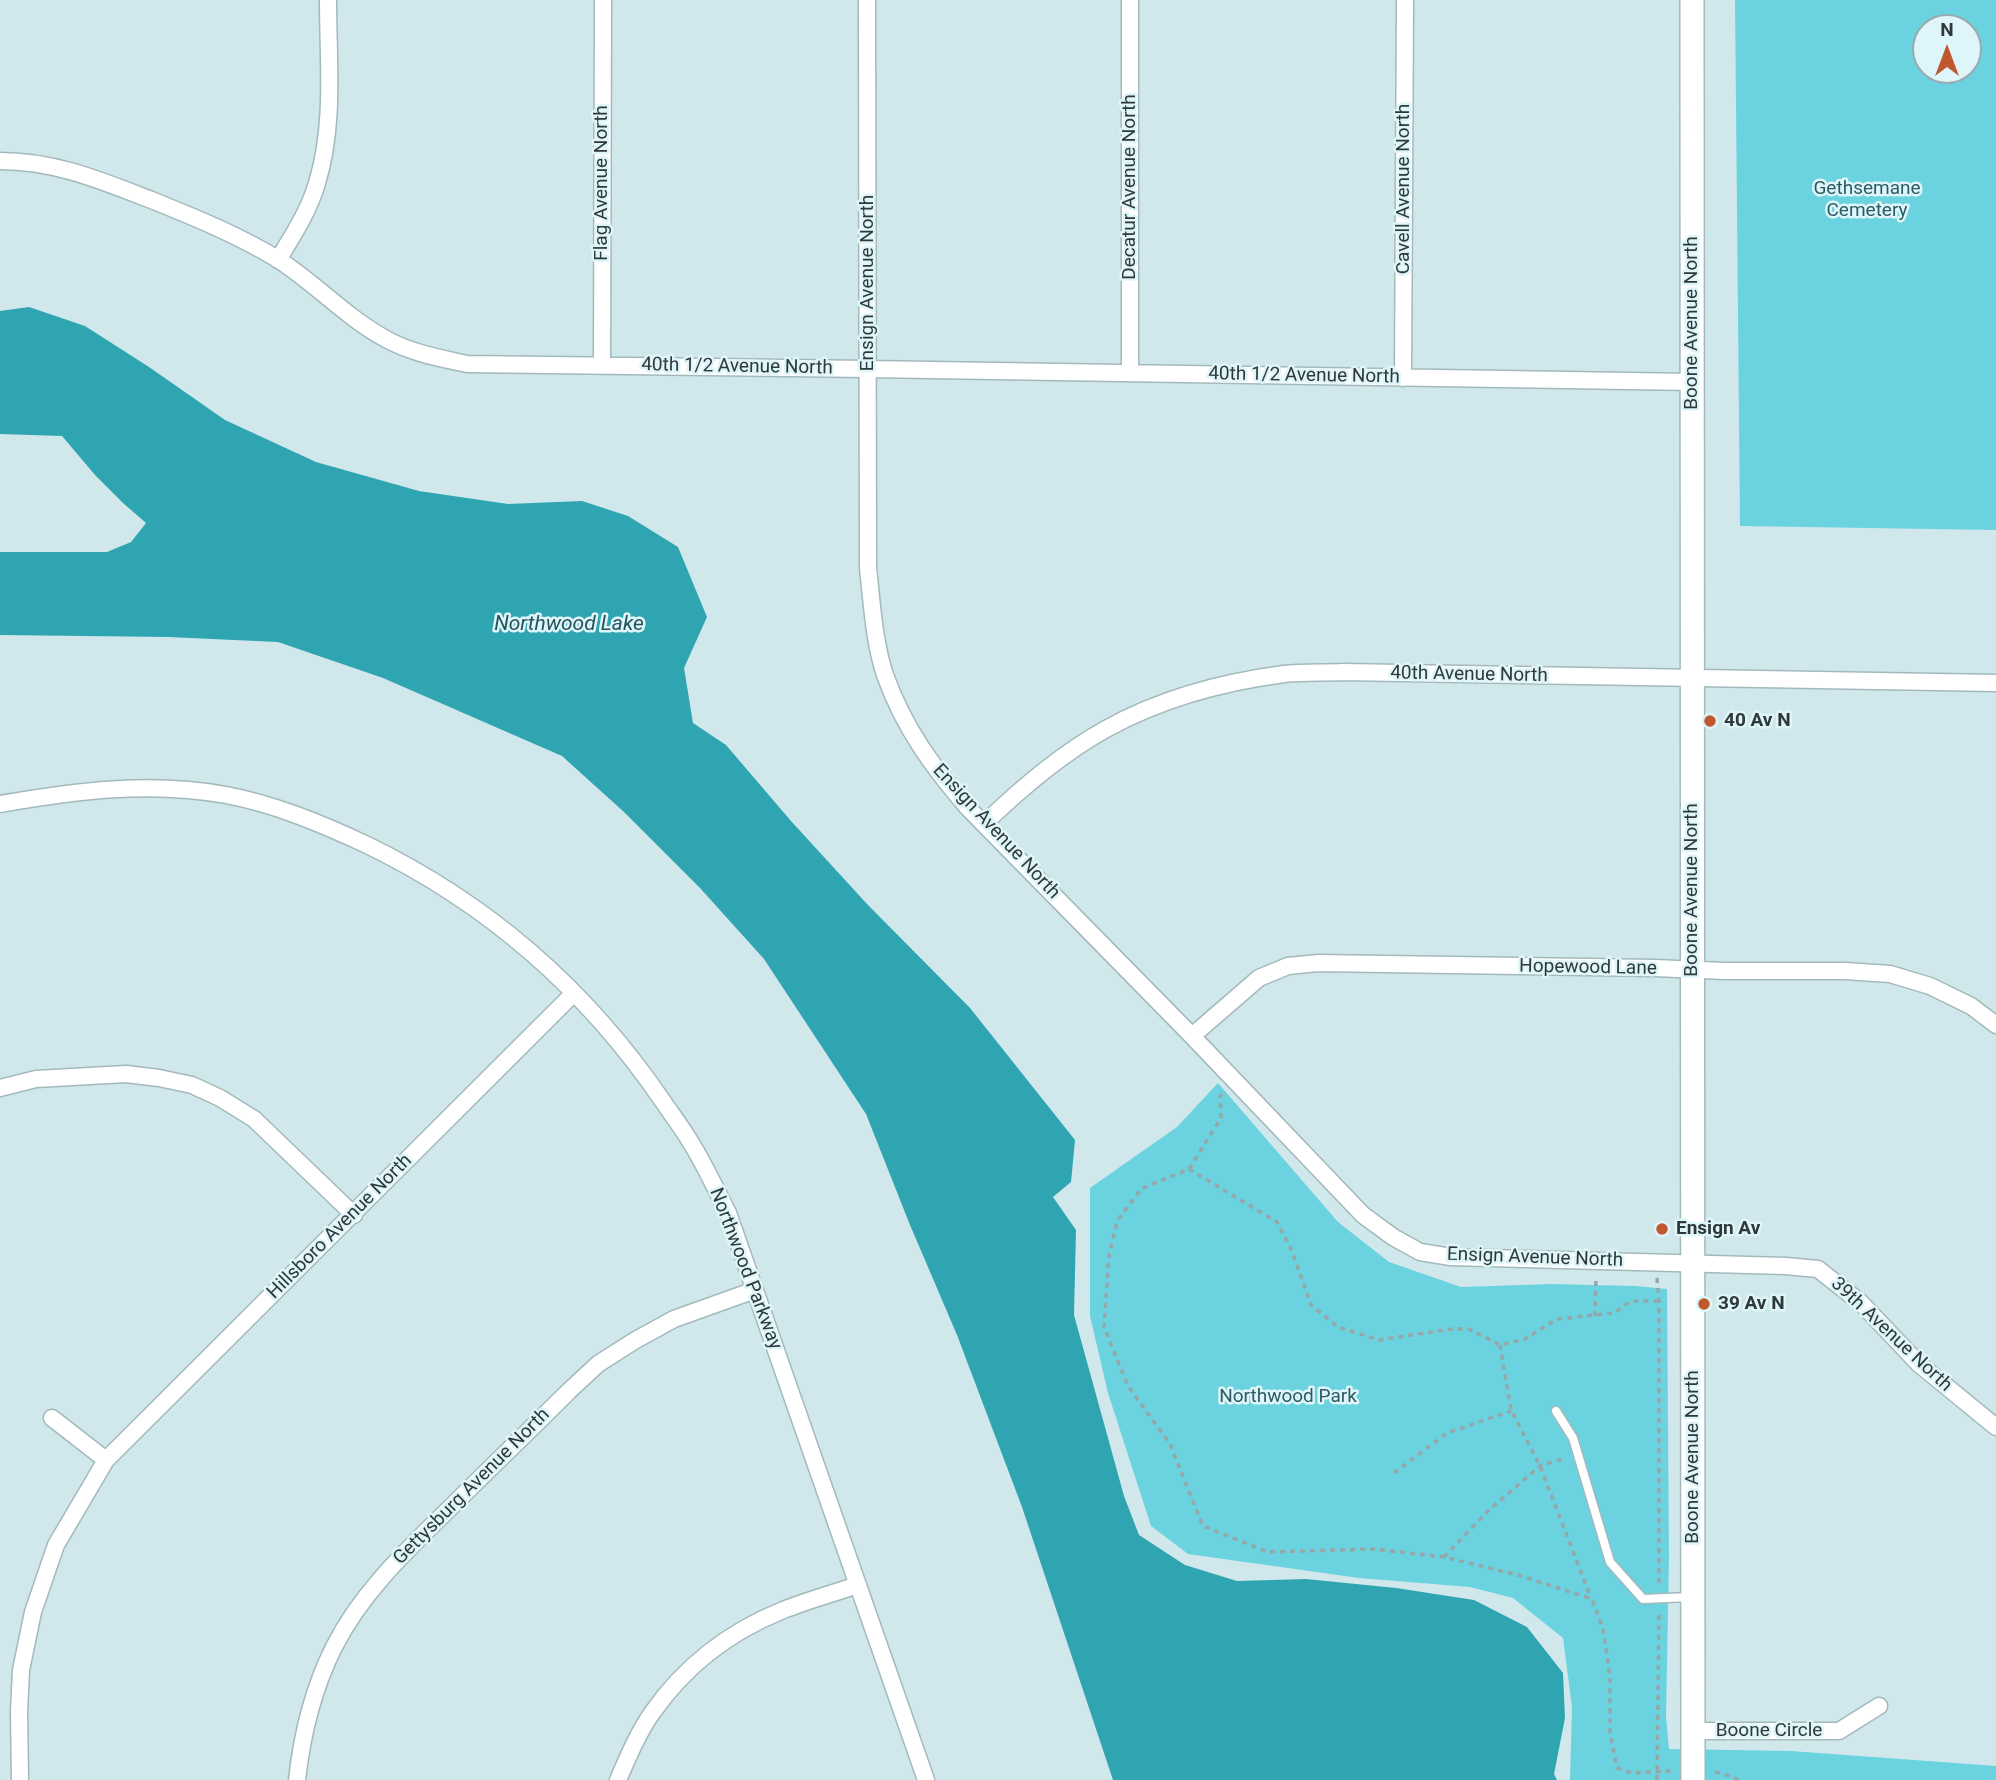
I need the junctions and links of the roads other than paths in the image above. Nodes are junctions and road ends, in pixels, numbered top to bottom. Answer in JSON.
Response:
{"nodes":[{"id":1,"x":328,"y":0,"type":"edge"},
{"id":2,"x":603,"y":0,"type":"edge"},
{"id":3,"x":867,"y":0,"type":"edge"},
{"id":4,"x":1130,"y":0,"type":"edge"},
{"id":5,"x":1405,"y":0,"type":"edge"},
{"id":6,"x":1692,"y":0,"type":"edge"},
{"id":7,"x":0,"y":161,"type":"edge"},
{"id":8,"x":278,"y":260,"type":"junction"},
{"id":9,"x":602,"y":366,"type":"junction"},
{"id":10,"x":868,"y":369,"type":"junction"},
{"id":11,"x":1130,"y":373,"type":"junction"},
{"id":12,"x":1403,"y":378,"type":"junction"},
{"id":13,"x":1692,"y":382,"type":"junction"},
{"id":14,"x":1692,"y":678,"type":"junction"},
{"id":15,"x":1996,"y":683,"type":"edge"},
{"id":16,"x":0,"y":804,"type":"edge"},
{"id":17,"x":984,"y":824,"type":"junction"},
{"id":18,"x":1692,"y":970,"type":"junction"},
{"id":19,"x":574,"y":993,"type":"junction"},
{"id":20,"x":1996,"y":1025,"type":"edge"},
{"id":21,"x":1192,"y":1036,"type":"junction"},
{"id":22,"x":0,"y":1088,"type":"edge"},
{"id":23,"x":354,"y":1214,"type":"junction"},
{"id":24,"x":1692,"y":1263,"type":"junction"},
{"id":25,"x":755,"y":1290,"type":"junction"},
{"id":26,"x":1556,"y":1411,"type":"dead end"},
{"id":27,"x":52,"y":1418,"type":"dead end"},
{"id":28,"x":1996,"y":1427,"type":"edge"},
{"id":29,"x":106,"y":1461,"type":"junction"},
{"id":30,"x":857,"y":1586,"type":"junction"},
{"id":31,"x":1693,"y":1597,"type":"junction"},
{"id":32,"x":1879,"y":1706,"type":"dead end"},
{"id":33,"x":1693,"y":1731,"type":"junction"},
{"id":34,"x":20,"y":1780,"type":"edge"},
{"id":35,"x":297,"y":1780,"type":"edge"},
{"id":36,"x":618,"y":1780,"type":"edge"},
{"id":37,"x":926,"y":1780,"type":"edge"},
{"id":38,"x":1693,"y":1780,"type":"edge"}],
"edges":[{"from":1,"to":8,"type":"street"},
{"from":2,"to":9,"type":"street","name":"Flag Avenue North"},
{"from":3,"to":10,"type":"street","name":"Ensign Avenue North"},
{"from":4,"to":11,"type":"street","name":"Decatur Avenue North"},
{"from":5,"to":12,"type":"street","name":"Cavell Avenue North"},
{"from":6,"to":13,"type":"street","name":"Boone Avenue North"},
{"from":7,"to":8,"type":"street","name":"40th 1/2 Avenue North"},
{"from":8,"to":9,"type":"street","name":"40th 1/2 Avenue North"},
{"from":9,"to":10,"type":"street","name":"40th 1/2 Avenue North"},
{"from":10,"to":11,"type":"street","name":"40th 1/2 Avenue North"},
{"from":10,"to":17,"type":"street","name":"Ensign Avenue North"},
{"from":11,"to":12,"type":"street","name":"40th 1/2 Avenue North"},
{"from":12,"to":13,"type":"street","name":"40th 1/2 Avenue North"},
{"from":13,"to":14,"type":"street","name":"Boone Avenue North"},
{"from":14,"to":15,"type":"street","name":"40th Avenue North"},
{"from":14,"to":17,"type":"street","name":"40th Avenue North"},
{"from":14,"to":18,"type":"street","name":"Boone Avenue North"},
{"from":16,"to":19,"type":"street","name":"Northwood Parkway"},
{"from":17,"to":21,"type":"street","name":"Ensign Avenue North"},
{"from":18,"to":20,"type":"street","name":"Hopewood Lane"},
{"from":18,"to":21,"type":"street","name":"Hopewood Lane"},
{"from":18,"to":24,"type":"street","name":"Boone Avenue North"},
{"from":19,"to":23,"type":"street","name":"Hillsboro Avenue North"},
{"from":19,"to":25,"type":"street","name":"Northwood Parkway"},
{"from":21,"to":24,"type":"street","name":"Ensign Avenue North"},
{"from":22,"to":23,"type":"street"},
{"from":23,"to":29,"type":"street","name":"Hillsboro Avenue North"},
{"from":24,"to":28,"type":"street","name":"39th Avenue North"},
{"from":24,"to":31,"type":"street","name":"Boone Avenue North"},
{"from":25,"to":30,"type":"street","name":"Northwood Parkway"},
{"from":25,"to":35,"type":"street","name":"Gettysburg Avenue North"},
{"from":26,"to":31,"type":"lane"},
{"from":27,"to":29,"type":"street"},
{"from":29,"to":34,"type":"street","name":"Hillsboro Avenue North"},
{"from":30,"to":36,"type":"street"},
{"from":30,"to":37,"type":"street","name":"Northwood Parkway"},
{"from":31,"to":33,"type":"street","name":"Boone Avenue North"},
{"from":32,"to":33,"type":"street","name":"Boone Circle"},
{"from":33,"to":38,"type":"street","name":"Boone Avenue North"}]}
